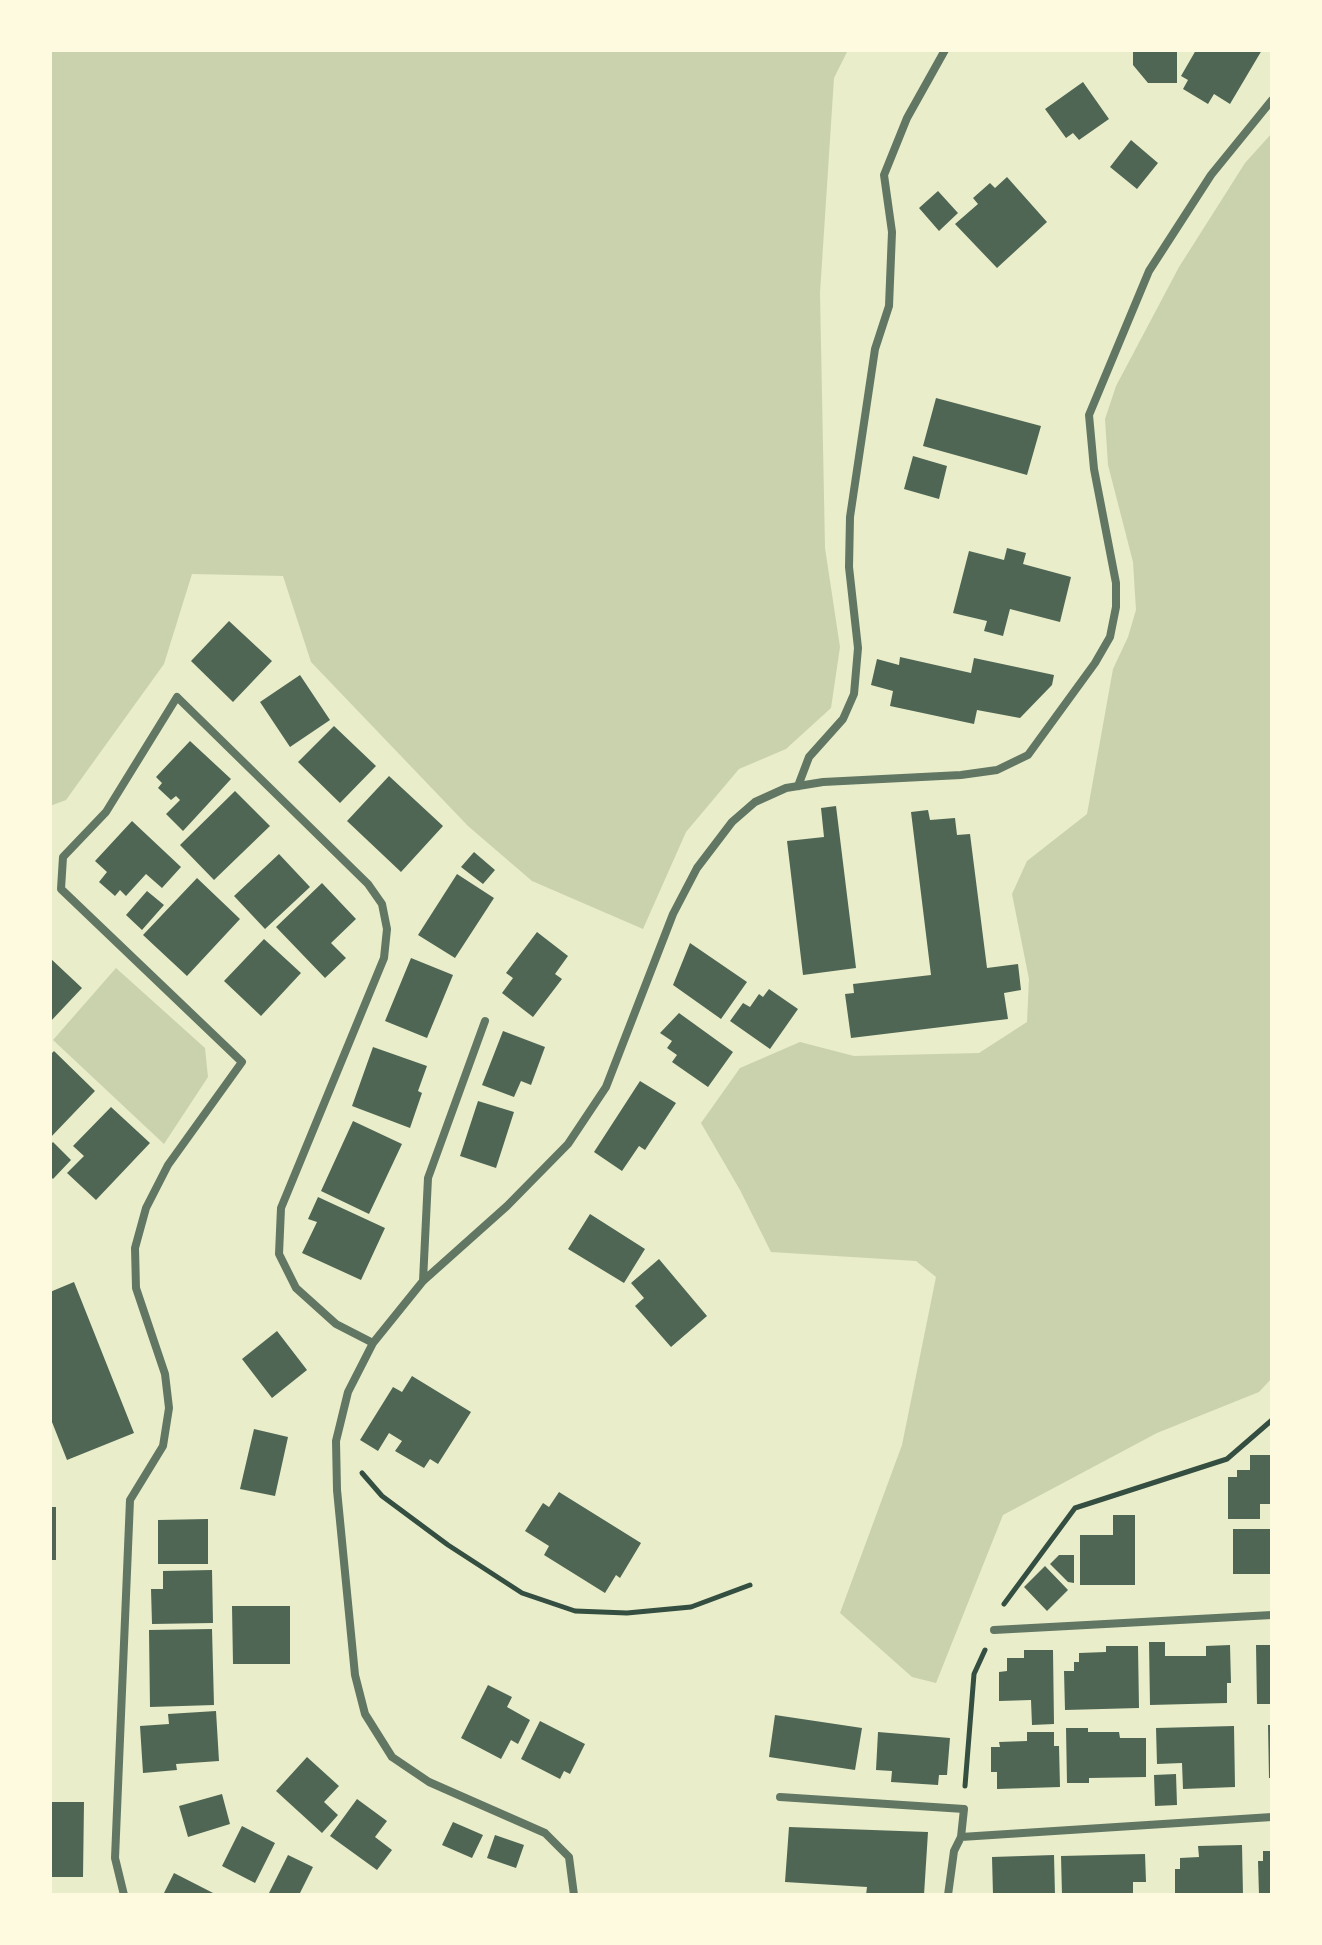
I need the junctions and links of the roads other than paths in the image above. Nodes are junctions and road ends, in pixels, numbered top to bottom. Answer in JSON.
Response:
{"nodes":[{"id":1,"x":945,"y":50,"type":"edge"},
{"id":2,"x":1272,"y":100,"type":"edge"},
{"id":3,"x":798,"y":786,"type":"junction"},
{"id":4,"x":485,"y":1021,"type":"dead end"},
{"id":5,"x":423,"y":1281,"type":"junction"},
{"id":6,"x":373,"y":1343,"type":"junction"},
{"id":7,"x":1272,"y":1615,"type":"edge"},
{"id":8,"x":994,"y":1630,"type":"road end"},
{"id":9,"x":780,"y":1797,"type":"dead end"},
{"id":10,"x":1272,"y":1817,"type":"edge"},
{"id":11,"x":961,"y":1837,"type":"junction"},
{"id":12,"x":124,"y":1895,"type":"edge"},
{"id":13,"x":574,"y":1895,"type":"edge"},
{"id":14,"x":948,"y":1895,"type":"edge"}],
"edges":[{"from":1,"to":3,"type":"street"},
{"from":2,"to":3,"type":"street"},
{"from":3,"to":5,"type":"street"},
{"from":4,"to":5,"type":"street"},
{"from":5,"to":6,"type":"street"},
{"from":6,"to":12,"type":"street"},
{"from":6,"to":13,"type":"street"},
{"from":7,"to":8,"type":"street"},
{"from":9,"to":11,"type":"street"},
{"from":10,"to":11,"type":"street"},
{"from":11,"to":14,"type":"street"}]}
